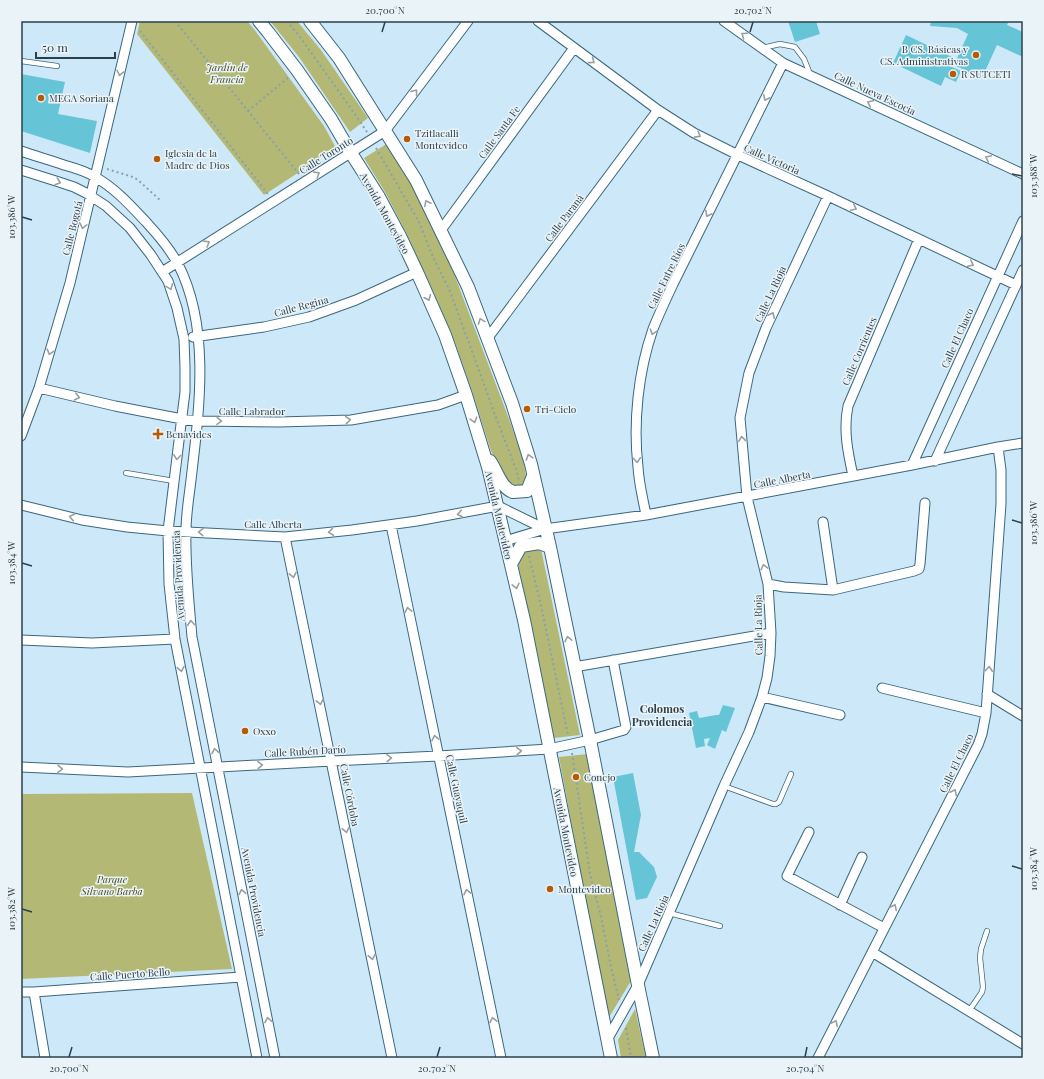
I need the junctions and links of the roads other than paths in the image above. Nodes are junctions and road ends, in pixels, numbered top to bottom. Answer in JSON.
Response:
{"nodes":[{"id":1,"x":132,"y":21,"type":"edge"},
{"id":2,"x":259,"y":21,"type":"edge"},
{"id":3,"x":310,"y":21,"type":"edge"},
{"id":4,"x":468,"y":21,"type":"edge"},
{"id":5,"x":538,"y":21,"type":"edge"},
{"id":6,"x":724,"y":21,"type":"edge"},
{"id":7,"x":574,"y":48,"type":"junction"},
{"id":8,"x":762,"y":48,"type":"junction"},
{"id":9,"x":21,"y":60,"type":"edge"},
{"id":10,"x":783,"y":63,"type":"junction"},
{"id":11,"x":57,"y":66,"type":"dead end"},
{"id":12,"x":810,"y":75,"type":"junction"},
{"id":13,"x":658,"y":110,"type":"junction"},
{"id":14,"x":385,"y":131,"type":"junction"},
{"id":15,"x":21,"y":151,"type":"edge"},
{"id":16,"x":350,"y":153,"type":"junction"},
{"id":17,"x":738,"y":155,"type":"junction"},
{"id":18,"x":21,"y":170,"type":"edge"},
{"id":19,"x":1022,"y":172,"type":"edge"},
{"id":20,"x":95,"y":176,"type":"junction"},
{"id":21,"x":91,"y":196,"type":"junction"},
{"id":22,"x":828,"y":196,"type":"junction"},
{"id":23,"x":1023,"y":220,"type":"edge"},
{"id":24,"x":441,"y":230,"type":"junction"},
{"id":25,"x":919,"y":239,"type":"junction"},
{"id":26,"x":177,"y":262,"type":"junction"},
{"id":27,"x":1023,"y":270,"type":"edge"},
{"id":28,"x":162,"y":272,"type":"junction"},
{"id":29,"x":417,"y":272,"type":"junction"},
{"id":30,"x":997,"y":277,"type":"junction"},
{"id":31,"x":1016,"y":285,"type":"junction"},
{"id":32,"x":198,"y":336,"type":"junction"},
{"id":33,"x":184,"y":339,"type":"junction"},
{"id":34,"x":487,"y":339,"type":"junction"},
{"id":35,"x":39,"y":388,"type":"junction"},
{"id":36,"x":466,"y":395,"type":"junction"},
{"id":37,"x":182,"y":419,"type":"junction"},
{"id":38,"x":198,"y":421,"type":"junction"},
{"id":39,"x":21,"y":436,"type":"edge"},
{"id":40,"x":1023,"y":443,"type":"edge"},
{"id":41,"x":998,"y":447,"type":"junction"},
{"id":42,"x":483,"y":450,"type":"junction"},
{"id":43,"x":935,"y":461,"type":"junction"},
{"id":44,"x":912,"y":466,"type":"junction"},
{"id":45,"x":126,"y":473,"type":"dead end"},
{"id":46,"x":533,"y":476,"type":"junction"},
{"id":47,"x":853,"y":476,"type":"junction"},
{"id":48,"x":174,"y":481,"type":"junction"},
{"id":49,"x":748,"y":496,"type":"junction"},
{"id":50,"x":926,"y":503,"type":"dead end"},
{"id":51,"x":21,"y":505,"type":"edge"},
{"id":52,"x":498,"y":506,"type":"junction"},
{"id":53,"x":646,"y":515,"type":"junction"},
{"id":54,"x":823,"y":522,"type":"dead end"},
{"id":55,"x":390,"y":525,"type":"junction"},
{"id":56,"x":545,"y":529,"type":"junction"},
{"id":57,"x":168,"y":531,"type":"junction"},
{"id":58,"x":186,"y":531,"type":"junction"},
{"id":59,"x":285,"y":537,"type":"junction"},
{"id":60,"x":505,"y":541,"type":"junction"},
{"id":61,"x":550,"y":547,"type":"junction"},
{"id":62,"x":511,"y":564,"type":"junction"},
{"id":63,"x":768,"y":584,"type":"junction"},
{"id":64,"x":833,"y":590,"type":"junction"},
{"id":65,"x":771,"y":633,"type":"junction"},
{"id":66,"x":175,"y":639,"type":"junction"},
{"id":67,"x":21,"y":640,"type":"edge"},
{"id":68,"x":613,"y":660,"type":"junction"},
{"id":69,"x":574,"y":667,"type":"junction"},
{"id":70,"x":882,"y":688,"type":"dead end"},
{"id":71,"x":987,"y":694,"type":"junction"},
{"id":72,"x":762,"y":697,"type":"junction"},
{"id":73,"x":986,"y":713,"type":"junction"},
{"id":74,"x":840,"y":715,"type":"dead end"},
{"id":75,"x":1023,"y":716,"type":"edge"},
{"id":76,"x":590,"y":740,"type":"junction"},
{"id":77,"x":549,"y":749,"type":"junction"},
{"id":78,"x":438,"y":756,"type":"junction"},
{"id":79,"x":332,"y":761,"type":"junction"},
{"id":80,"x":21,"y":767,"type":"edge"},
{"id":81,"x":218,"y":767,"type":"junction"},
{"id":82,"x":200,"y":768,"type":"junction"},
{"id":83,"x":791,"y":774,"type":"dead end"},
{"id":84,"x":724,"y":786,"type":"junction"},
{"id":85,"x":809,"y":832,"type":"dead end"},
{"id":86,"x":862,"y":857,"type":"dead end"},
{"id":87,"x":840,"y":905,"type":"junction"},
{"id":88,"x":669,"y":913,"type":"junction"},
{"id":89,"x":720,"y":926,"type":"dead end"},
{"id":90,"x":884,"y":928,"type":"junction"},
{"id":91,"x":987,"y":931,"type":"dead end"},
{"id":92,"x":872,"y":952,"type":"junction"},
{"id":93,"x":241,"y":977,"type":"junction"},
{"id":94,"x":638,"y":985,"type":"junction"},
{"id":95,"x":21,"y":992,"type":"edge"},
{"id":96,"x":34,"y":992,"type":"junction"},
{"id":97,"x":970,"y":1011,"type":"junction"},
{"id":98,"x":607,"y":1040,"type":"junction"},
{"id":99,"x":1023,"y":1044,"type":"edge"},
{"id":100,"x":45,"y":1058,"type":"edge"},
{"id":101,"x":257,"y":1058,"type":"edge"},
{"id":102,"x":275,"y":1058,"type":"edge"},
{"id":103,"x":392,"y":1058,"type":"edge"},
{"id":104,"x":501,"y":1058,"type":"edge"},
{"id":105,"x":611,"y":1058,"type":"edge"},
{"id":106,"x":653,"y":1058,"type":"edge"},
{"id":107,"x":818,"y":1058,"type":"edge"}],
"edges":[{"from":1,"to":20,"type":"street","name":"Calle Bogotá","one_way":true},
{"from":2,"to":16,"type":"street","name":"Avenida Montevideo"},
{"from":3,"to":14,"type":"street"},
{"from":14,"to":4,"type":"street","name":"Calle Toronto","one_way":true},
{"from":5,"to":7,"type":"street","name":"Calle Victoria"},
{"from":8,"to":6,"type":"street","name":"Calle Nueva Escocia","one_way":true},
{"from":7,"to":13,"type":"street","name":"Calle Victoria","one_way":true},
{"from":7,"to":24,"type":"street","name":"Calle Santa Fe"},
{"from":8,"to":10,"type":"street","name":"Calle Nueva Escocia"},
{"from":8,"to":12,"type":"lane"},
{"from":9,"to":11,"type":"lane"},
{"from":10,"to":12,"type":"street","name":"Calle Nueva Escocia"},
{"from":10,"to":17,"type":"street","name":"Calle Entre Ríos","one_way":true},
{"from":19,"to":12,"type":"street","name":"Calle Nueva Escocia","one_way":true},
{"from":13,"to":17,"type":"street","name":"Calle Victoria","one_way":true},
{"from":13,"to":34,"type":"street","name":"Calle Paraná"},
{"from":14,"to":16,"type":"street","name":"Calle Toronto"},
{"from":24,"to":14,"type":"street","one_way":true},
{"from":15,"to":20,"type":"street","name":"Avenida Providencia"},
{"from":26,"to":16,"type":"street","name":"Calle Toronto","one_way":true},
{"from":16,"to":29,"type":"street","name":"Avenida Montevideo"},
{"from":17,"to":22,"type":"street","name":"Calle Victoria"},
{"from":17,"to":53,"type":"street","name":"Calle Entre Ríos","one_way":true},
{"from":18,"to":21,"type":"street","name":"Avenida Providencia","one_way":true},
{"from":20,"to":21,"type":"street","name":"Calle Bogotá"},
{"from":20,"to":26,"type":"street","name":"Avenida Providencia"},
{"from":21,"to":28,"type":"street","name":"Avenida Providencia"},
{"from":21,"to":35,"type":"street","name":"Calle Bogotá","one_way":true},
{"from":22,"to":25,"type":"street","name":"Calle Victoria","one_way":true},
{"from":49,"to":22,"type":"street","name":"Calle La Rioja","one_way":true},
{"from":23,"to":30,"type":"street","name":"Calle El Chaco"},
{"from":34,"to":24,"type":"street","one_way":true},
{"from":25,"to":30,"type":"street","name":"Calle Victoria","one_way":true},
{"from":25,"to":47,"type":"street","name":"Calle Corrientes"},
{"from":26,"to":28,"type":"street","name":"Calle Toronto"},
{"from":26,"to":32,"type":"street","name":"Avenida Providencia"},
{"from":27,"to":31,"type":"street"},
{"from":28,"to":33,"type":"street","name":"Avenida Providencia","one_way":true},
{"from":29,"to":32,"type":"street","name":"Calle Regina"},
{"from":29,"to":36,"type":"street","name":"Avenida Montevideo","one_way":true},
{"from":30,"to":31,"type":"street","name":"Calle Victoria"},
{"from":30,"to":44,"type":"street","name":"Calle El Chaco"},
{"from":31,"to":43,"type":"street"},
{"from":32,"to":33,"type":"street","name":"Calle Regina"},
{"from":32,"to":38,"type":"street","name":"Avenida Providencia"},
{"from":33,"to":37,"type":"street","name":"Avenida Providencia"},
{"from":46,"to":34,"type":"street","one_way":true},
{"from":35,"to":37,"type":"street","name":"Calle Labrador","one_way":true},
{"from":35,"to":39,"type":"street","name":"Calle Bogotá"},
{"from":38,"to":36,"type":"street","name":"Calle Labrador","one_way":true},
{"from":36,"to":42,"type":"street","name":"Avenida Montevideo","one_way":true},
{"from":37,"to":38,"type":"street","name":"Calle Labrador"},
{"from":37,"to":48,"type":"street","name":"Avenida Providencia","one_way":true},
{"from":38,"to":58,"type":"street","name":"Avenida Providencia"},
{"from":40,"to":41,"type":"street","name":"Calle Alberta"},
{"from":41,"to":43,"type":"street","name":"Calle Alberta"},
{"from":71,"to":41,"type":"street","name":"Calle El Chaco","one_way":true},
{"from":42,"to":46,"type":"street"},
{"from":42,"to":52,"type":"street","name":"Avenida Montevideo"},
{"from":43,"to":44,"type":"street","name":"Calle Alberta"},
{"from":44,"to":47,"type":"street","name":"Calle Alberta"},
{"from":45,"to":48,"type":"lane"},
{"from":46,"to":56,"type":"street"},
{"from":47,"to":49,"type":"street","name":"Calle Alberta"},
{"from":48,"to":57,"type":"street","name":"Avenida Providencia"},
{"from":49,"to":53,"type":"street","name":"Calle Alberta"},
{"from":63,"to":49,"type":"street","name":"Calle La Rioja","one_way":true},
{"from":50,"to":64,"type":"street"},
{"from":57,"to":51,"type":"street","name":"Calle Alberta","one_way":true},
{"from":52,"to":55,"type":"street","name":"Calle Alberta","one_way":true},
{"from":52,"to":56,"type":"street"},
{"from":52,"to":60,"type":"street","name":"Avenida Montevideo"},
{"from":53,"to":56,"type":"street","name":"Calle Alberta"},
{"from":54,"to":64,"type":"street"},
{"from":55,"to":59,"type":"street","name":"Calle Alberta","one_way":true},
{"from":78,"to":55,"type":"street","name":"Calle Guayaquil","one_way":true},
{"from":56,"to":60,"type":"street","name":"Calle Alberta"},
{"from":56,"to":61,"type":"street"},
{"from":57,"to":58,"type":"street","name":"Calle Alberta"},
{"from":57,"to":66,"type":"street","name":"Avenida Providencia"},
{"from":59,"to":58,"type":"street","name":"Calle Alberta","one_way":true},
{"from":81,"to":58,"type":"street","name":"Avenida Providencia","one_way":true},
{"from":59,"to":79,"type":"street","name":"Calle Córdoba","one_way":true},
{"from":60,"to":62,"type":"street","name":"Avenida Montevideo"},
{"from":61,"to":62,"type":"street"},
{"from":69,"to":61,"type":"street","one_way":true},
{"from":62,"to":77,"type":"street","name":"Avenida Montevideo","one_way":true},
{"from":63,"to":64,"type":"street"},
{"from":63,"to":65,"type":"street","name":"Calle La Rioja"},
{"from":65,"to":68,"type":"street"},
{"from":65,"to":72,"type":"street","name":"Calle La Rioja"},
{"from":66,"to":67,"type":"street"},
{"from":66,"to":82,"type":"street","name":"Avenida Providencia","one_way":true},
{"from":68,"to":69,"type":"street"},
{"from":68,"to":76,"type":"street","name":"Calle Rubén Darío"},
{"from":69,"to":76,"type":"street"},
{"from":70,"to":73,"type":"street"},
{"from":71,"to":73,"type":"street","name":"Calle El Chaco"},
{"from":71,"to":75,"type":"street"},
{"from":72,"to":74,"type":"street"},
{"from":72,"to":84,"type":"street","name":"Calle La Rioja"},
{"from":90,"to":73,"type":"street","name":"Calle El Chaco","one_way":true},
{"from":76,"to":77,"type":"street","name":"Calle Rubén Darío"},
{"from":76,"to":94,"type":"street"},
{"from":78,"to":77,"type":"street","name":"Calle Rubén Darío","one_way":true},
{"from":77,"to":98,"type":"street","name":"Avenida Montevideo"},
{"from":79,"to":78,"type":"street","name":"Calle Rubén Darío","one_way":true},
{"from":104,"to":78,"type":"street","name":"Calle Guayaquil","one_way":true},
{"from":81,"to":79,"type":"street","name":"Calle Rubén Darío","one_way":true},
{"from":79,"to":103,"type":"street","name":"Calle Córdoba","one_way":true},
{"from":80,"to":82,"type":"street","name":"Calle Rubén Darío","one_way":true},
{"from":81,"to":82,"type":"street","name":"Calle Rubén Darío"},
{"from":102,"to":81,"type":"street","name":"Avenida Providencia","one_way":true},
{"from":82,"to":93,"type":"street","name":"Avenida Providencia"},
{"from":83,"to":84,"type":"lane"},
{"from":84,"to":88,"type":"street","name":"Calle La Rioja"},
{"from":85,"to":87,"type":"street"},
{"from":86,"to":87,"type":"street"},
{"from":87,"to":90,"type":"street"},
{"from":88,"to":89,"type":"lane"},
{"from":88,"to":94,"type":"street","name":"Calle La Rioja"},
{"from":90,"to":92,"type":"street","name":"Calle El Chaco"},
{"from":91,"to":97,"type":"lane"},
{"from":92,"to":97,"type":"street"},
{"from":107,"to":92,"type":"street","name":"Calle El Chaco","one_way":true},
{"from":93,"to":96,"type":"street","name":"Calle Puerto Bello"},
{"from":93,"to":101,"type":"street","name":"Avenida Providencia"},
{"from":94,"to":98,"type":"street","name":"Calle La Rioja"},
{"from":94,"to":106,"type":"street"},
{"from":95,"to":96,"type":"street","name":"Calle Puerto Bello"},
{"from":96,"to":100,"type":"street"},
{"from":97,"to":99,"type":"street"},
{"from":98,"to":105,"type":"street","name":"Avenida Montevideo"}]}
